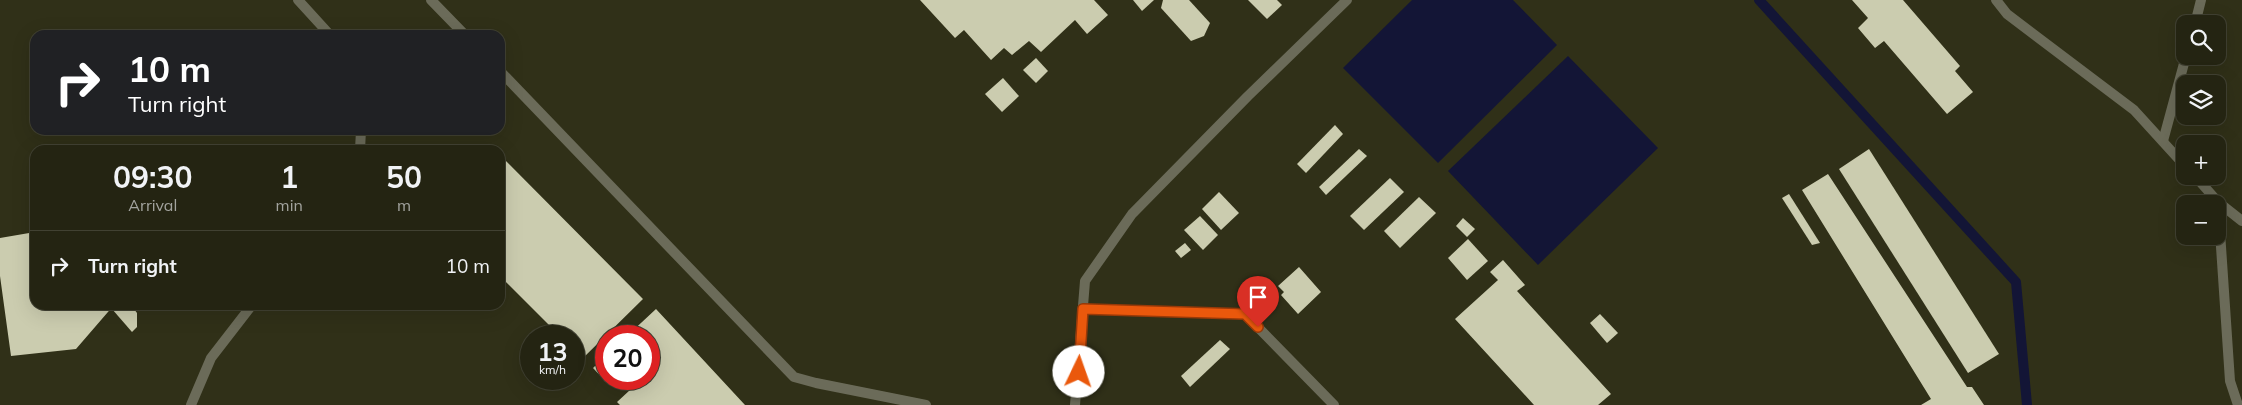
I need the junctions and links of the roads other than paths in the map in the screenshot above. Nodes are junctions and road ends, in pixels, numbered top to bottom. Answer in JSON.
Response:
{"nodes":[{"id":1,"x":298,"y":0,"type":"edge"},
{"id":2,"x":431,"y":0,"type":"edge"},
{"id":3,"x":1347,"y":0,"type":"edge"},
{"id":4,"x":1996,"y":0,"type":"edge"},
{"id":5,"x":2201,"y":0,"type":"edge"},
{"id":6,"x":2197,"y":15,"type":"edge"},
{"id":7,"x":325,"y":30,"type":"edge"},
{"id":8,"x":460,"y":30,"type":"edge"},
{"id":9,"x":2184,"y":65,"type":"edge"},
{"id":10,"x":505,"y":76,"type":"edge"},
{"id":11,"x":2163,"y":141,"type":"junction"},
{"id":12,"x":2176,"y":156,"type":"edge"},
{"id":13,"x":2203,"y":185,"type":"edge"},
{"id":14,"x":2212,"y":195,"type":"edge"},
{"id":15,"x":2226,"y":208,"type":"edge"},
{"id":16,"x":2242,"y":221,"type":"edge"},
{"id":17,"x":2221,"y":245,"type":"edge"},
{"id":18,"x":1083,"y":309,"type":"junction"},
{"id":19,"x":248,"y":310,"type":"edge"},
{"id":20,"x":191,"y":405,"type":"edge"},
{"id":21,"x":926,"y":405,"type":"edge"},
{"id":22,"x":1075,"y":405,"type":"edge"},
{"id":23,"x":1334,"y":405,"type":"edge"},
{"id":24,"x":2238,"y":405,"type":"edge"}],
"edges":[{"from":1,"to":7,"type":"lane"},
{"from":2,"to":8,"type":"lane"},
{"from":3,"to":18,"type":"lane"},
{"from":4,"to":11,"type":"lane"},
{"from":5,"to":6,"type":"lane"},
{"from":9,"to":11,"type":"lane"},
{"from":10,"to":21,"type":"lane"},
{"from":11,"to":12,"type":"lane"},
{"from":13,"to":14,"type":"lane"},
{"from":15,"to":16,"type":"lane"},
{"from":17,"to":24,"type":"lane"},
{"from":18,"to":22,"type":"lane"},
{"from":18,"to":23,"type":"lane"},
{"from":19,"to":20,"type":"lane"}]}
